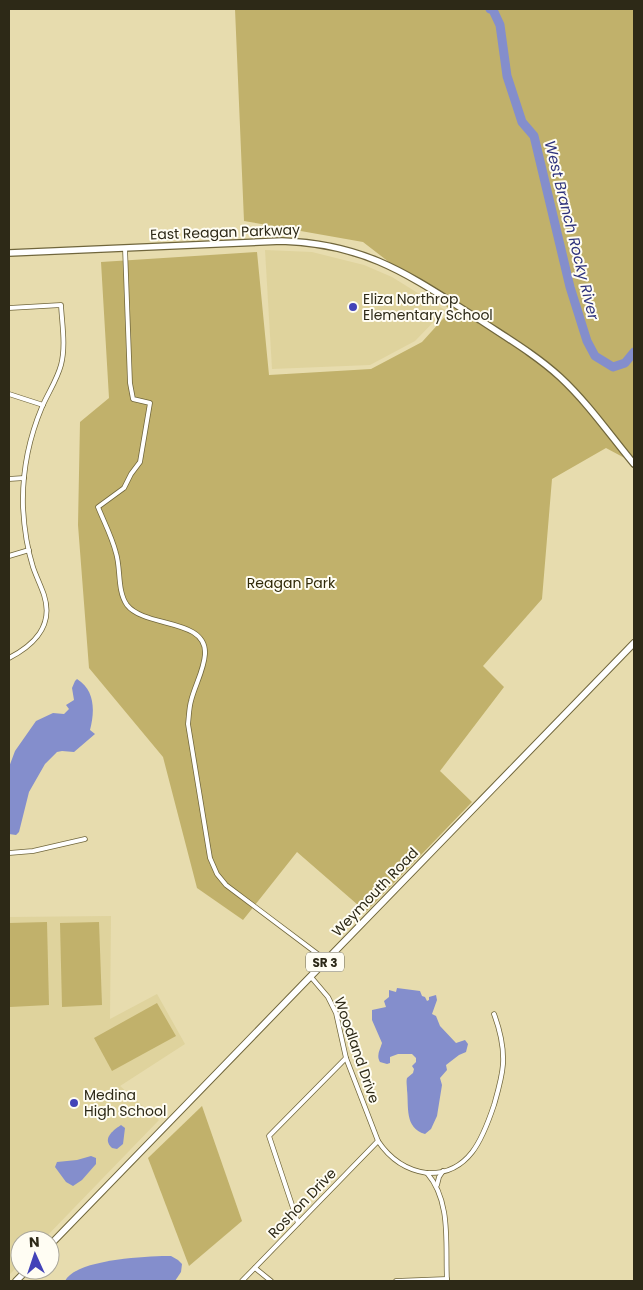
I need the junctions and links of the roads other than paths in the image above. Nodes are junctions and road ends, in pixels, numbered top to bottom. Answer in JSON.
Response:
{"nodes":[{"id":1,"x":125,"y":248,"type":"junction"},
{"id":2,"x":9,"y":253,"type":"edge"},
{"id":3,"x":9,"y":308,"type":"edge"},
{"id":4,"x":9,"y":394,"type":"edge"},
{"id":5,"x":43,"y":405,"type":"junction"},
{"id":6,"x":634,"y":464,"type":"edge"},
{"id":7,"x":24,"y":478,"type":"junction"},
{"id":8,"x":9,"y":479,"type":"edge"},
{"id":9,"x":29,"y":550,"type":"junction"},
{"id":10,"x":9,"y":556,"type":"edge"},
{"id":11,"x":634,"y":643,"type":"edge"},
{"id":12,"x":9,"y":658,"type":"edge"},
{"id":13,"x":85,"y":839,"type":"dead end"},
{"id":14,"x":9,"y":853,"type":"edge"},
{"id":15,"x":326,"y":961,"type":"junction"},
{"id":16,"x":311,"y":977,"type":"junction"},
{"id":17,"x":494,"y":1014,"type":"dead end"},
{"id":18,"x":346,"y":1058,"type":"junction"},
{"id":19,"x":378,"y":1141,"type":"junction"},
{"id":20,"x":444,"y":1171,"type":"junction"},
{"id":21,"x":427,"y":1173,"type":"junction"},
{"id":22,"x":437,"y":1187,"type":"junction"},
{"id":23,"x":298,"y":1223,"type":"junction"},
{"id":24,"x":60,"y":1235,"type":"edge"},
{"id":25,"x":255,"y":1268,"type":"junction"},
{"id":26,"x":447,"y":1280,"type":"edge"},
{"id":27,"x":242,"y":1281,"type":"edge"},
{"id":28,"x":271,"y":1281,"type":"edge"},
{"id":29,"x":396,"y":1281,"type":"edge"}],
"edges":[{"from":1,"to":2,"type":"street","name":"East Reagan Parkway"},
{"from":1,"to":6,"type":"street","name":"East Reagan Parkway"},
{"from":1,"to":15,"type":"street"},
{"from":3,"to":5,"type":"street"},
{"from":4,"to":5,"type":"street"},
{"from":5,"to":7,"type":"street"},
{"from":7,"to":8,"type":"street"},
{"from":7,"to":9,"type":"street"},
{"from":9,"to":10,"type":"street"},
{"from":9,"to":12,"type":"street"},
{"from":11,"to":15,"type":"main road","name":"Weymouth Road","number":"SR 3"},
{"from":13,"to":14,"type":"street"},
{"from":15,"to":16,"type":"main road","name":"Weymouth Road","number":"SR 3"},
{"from":16,"to":18,"type":"street","name":"Woodland Drive"},
{"from":16,"to":24,"type":"main road","name":"Weymouth Road","number":"SR 3"},
{"from":17,"to":20,"type":"street"},
{"from":18,"to":19,"type":"street","name":"Woodland Drive"},
{"from":18,"to":23,"type":"street"},
{"from":19,"to":21,"type":"street","name":"Woodland Drive"},
{"from":19,"to":23,"type":"street","name":"Roshon Drive"},
{"from":20,"to":21,"type":"street"},
{"from":20,"to":22,"type":"street"},
{"from":21,"to":22,"type":"street"},
{"from":22,"to":26,"type":"street"},
{"from":23,"to":25,"type":"street","name":"Roshon Drive"},
{"from":25,"to":27,"type":"street","name":"Roshon Drive"},
{"from":25,"to":28,"type":"street"},
{"from":26,"to":29,"type":"street"}]}
